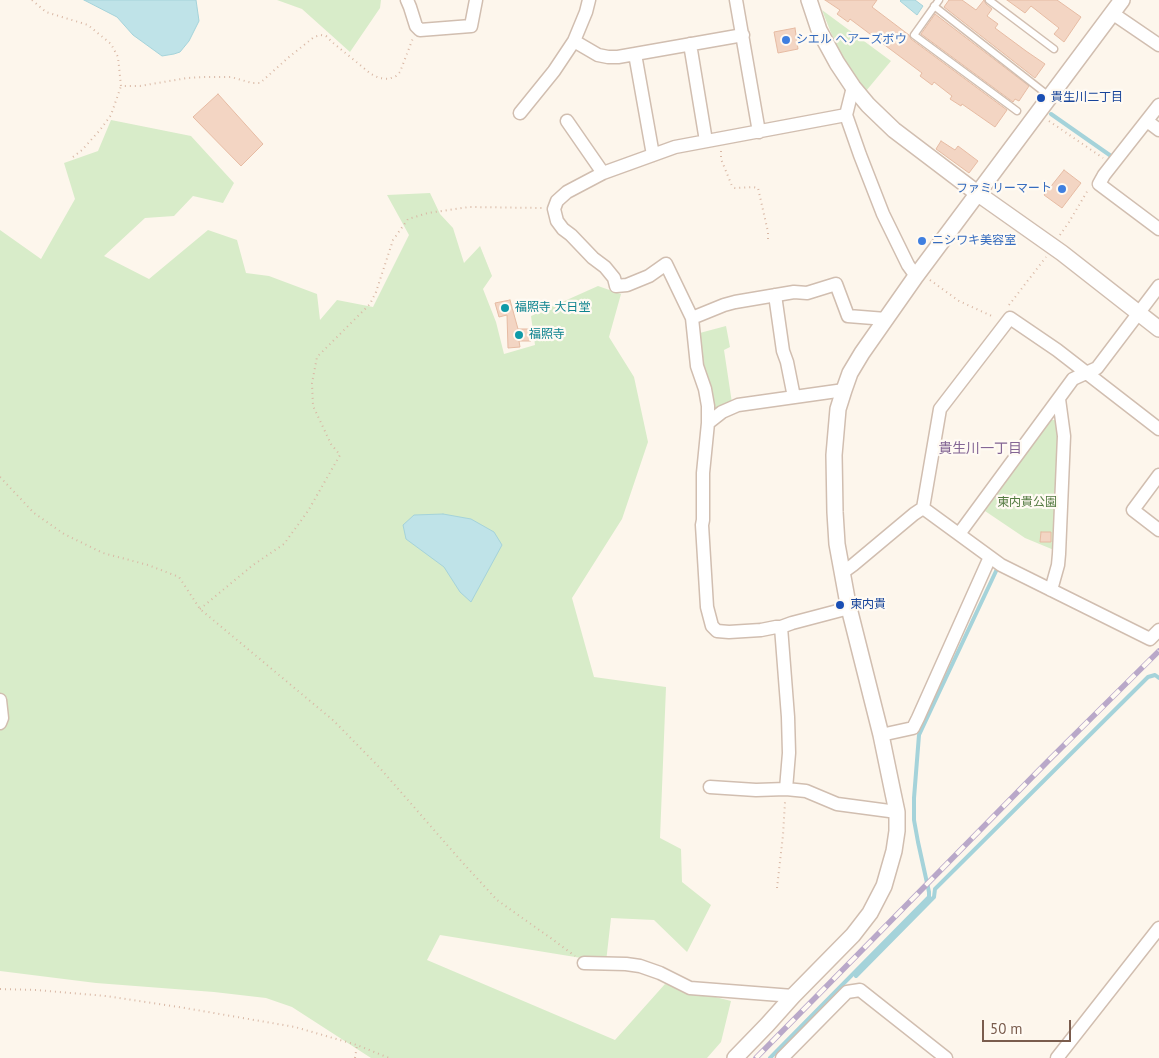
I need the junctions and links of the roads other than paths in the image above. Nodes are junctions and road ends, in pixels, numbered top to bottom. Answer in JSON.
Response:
{"nodes":[{"id":1,"x":407,"y":0,"type":"edge"},
{"id":2,"x":476,"y":0,"type":"edge"},
{"id":3,"x":589,"y":0,"type":"edge"},
{"id":4,"x":736,"y":0,"type":"edge"},
{"id":5,"x":809,"y":0,"type":"edge"},
{"id":6,"x":939,"y":0,"type":"edge"},
{"id":7,"x":989,"y":0,"type":"edge"},
{"id":8,"x":1122,"y":0,"type":"edge"},
{"id":9,"x":934,"y":6,"type":"junction"},
{"id":10,"x":1112,"y":13,"type":"junction"},
{"id":11,"x":742,"y":35,"type":"junction"},
{"id":12,"x":574,"y":41,"type":"junction"},
{"id":13,"x":690,"y":44,"type":"junction"},
{"id":14,"x":1159,"y":45,"type":"edge"},
{"id":15,"x":1054,"y":49,"type":"dead end"},
{"id":16,"x":635,"y":54,"type":"junction"},
{"id":17,"x":853,"y":87,"type":"junction"},
{"id":18,"x":1050,"y":96,"type":"junction"},
{"id":19,"x":1159,"y":105,"type":"edge"},
{"id":20,"x":1017,"y":111,"type":"dead end"},
{"id":21,"x":520,"y":113,"type":"dead end"},
{"id":22,"x":846,"y":115,"type":"junction"},
{"id":23,"x":567,"y":121,"type":"dead end"},
{"id":24,"x":1147,"y":121,"type":"junction"},
{"id":25,"x":1159,"y":130,"type":"edge"},
{"id":26,"x":759,"y":132,"type":"junction"},
{"id":27,"x":706,"y":141,"type":"junction"},
{"id":28,"x":654,"y":155,"type":"junction"},
{"id":29,"x":603,"y":173,"type":"junction"},
{"id":30,"x":977,"y":194,"type":"junction"},
{"id":31,"x":1159,"y":229,"type":"edge"},
{"id":32,"x":917,"y":274,"type":"junction"},
{"id":33,"x":1159,"y":286,"type":"edge"},
{"id":34,"x":775,"y":295,"type":"junction"},
{"id":35,"x":1138,"y":313,"type":"junction"},
{"id":36,"x":692,"y":318,"type":"junction"},
{"id":37,"x":886,"y":319,"type":"junction"},
{"id":38,"x":1159,"y":329,"type":"edge"},
{"id":39,"x":1086,"y":373,"type":"junction"},
{"id":40,"x":844,"y":390,"type":"junction"},
{"id":41,"x":794,"y":396,"type":"junction"},
{"id":42,"x":1060,"y":399,"type":"junction"},
{"id":43,"x":708,"y":423,"type":"junction"},
{"id":44,"x":1159,"y":428,"type":"edge"},
{"id":45,"x":1159,"y":475,"type":"edge"},
{"id":46,"x":923,"y":508,"type":"junction"},
{"id":47,"x":1159,"y":530,"type":"edge"},
{"id":48,"x":959,"y":534,"type":"junction"},
{"id":49,"x":990,"y":557,"type":"junction"},
{"id":50,"x":842,"y":573,"type":"junction"},
{"id":51,"x":1051,"y":590,"type":"junction"},
{"id":52,"x":850,"y":608,"type":"junction"},
{"id":53,"x":781,"y":627,"type":"junction"},
{"id":54,"x":1159,"y":630,"type":"edge"},
{"id":55,"x":0,"y":700,"type":"edge"},
{"id":56,"x":0,"y":723,"type":"edge"},
{"id":57,"x":881,"y":735,"type":"junction"},
{"id":58,"x":710,"y":787,"type":"dead end"},
{"id":59,"x":786,"y":789,"type":"junction"},
{"id":60,"x":897,"y":812,"type":"junction"},
{"id":61,"x":1159,"y":928,"type":"edge"},
{"id":62,"x":584,"y":963,"type":"road end"},
{"id":63,"x":793,"y":996,"type":"junction"},
{"id":64,"x":735,"y":1058,"type":"edge"},
{"id":65,"x":782,"y":1058,"type":"edge"},
{"id":66,"x":946,"y":1058,"type":"edge"},
{"id":67,"x":1057,"y":1058,"type":"edge"}],
"edges":[{"from":1,"to":2,"type":"street"},
{"from":3,"to":12,"type":"street"},
{"from":4,"to":11,"type":"street"},
{"from":5,"to":17,"type":"street"},
{"from":6,"to":9,"type":"lane"},
{"from":7,"to":15,"type":"lane"},
{"from":8,"to":10,"type":"street"},
{"from":9,"to":18,"type":"lane"},
{"from":9,"to":20,"type":"lane"},
{"from":10,"to":14,"type":"street"},
{"from":10,"to":18,"type":"street"},
{"from":11,"to":13,"type":"street"},
{"from":11,"to":26,"type":"street"},
{"from":12,"to":16,"type":"street"},
{"from":12,"to":21,"type":"street"},
{"from":13,"to":16,"type":"street"},
{"from":13,"to":27,"type":"street"},
{"from":16,"to":28,"type":"street"},
{"from":17,"to":22,"type":"street"},
{"from":17,"to":30,"type":"street"},
{"from":18,"to":30,"type":"street"},
{"from":19,"to":24,"type":"street"},
{"from":22,"to":26,"type":"street"},
{"from":22,"to":32,"type":"street"},
{"from":23,"to":29,"type":"street"},
{"from":24,"to":25,"type":"street"},
{"from":24,"to":31,"type":"street"},
{"from":26,"to":27,"type":"street"},
{"from":27,"to":28,"type":"street"},
{"from":28,"to":29,"type":"street"},
{"from":29,"to":36,"type":"street"},
{"from":30,"to":32,"type":"street"},
{"from":30,"to":35,"type":"street"},
{"from":32,"to":37,"type":"street"},
{"from":33,"to":35,"type":"street"},
{"from":34,"to":36,"type":"street"},
{"from":34,"to":37,"type":"street"},
{"from":34,"to":41,"type":"street"},
{"from":35,"to":38,"type":"street"},
{"from":35,"to":39,"type":"street"},
{"from":36,"to":43,"type":"street"},
{"from":37,"to":40,"type":"street"},
{"from":39,"to":42,"type":"street"},
{"from":39,"to":44,"type":"street"},
{"from":39,"to":46,"type":"street"},
{"from":40,"to":41,"type":"street"},
{"from":40,"to":50,"type":"street"},
{"from":41,"to":43,"type":"street"},
{"from":42,"to":48,"type":"street"},
{"from":42,"to":51,"type":"street"},
{"from":43,"to":53,"type":"street"},
{"from":45,"to":47,"type":"street"},
{"from":46,"to":48,"type":"street"},
{"from":46,"to":50,"type":"street"},
{"from":48,"to":49,"type":"street"},
{"from":49,"to":51,"type":"street"},
{"from":49,"to":57,"type":"street"},
{"from":50,"to":52,"type":"street"},
{"from":51,"to":54,"type":"street"},
{"from":52,"to":53,"type":"street"},
{"from":52,"to":57,"type":"street"},
{"from":53,"to":59,"type":"street"},
{"from":55,"to":56,"type":"street"},
{"from":57,"to":60,"type":"street"},
{"from":58,"to":59,"type":"street"},
{"from":59,"to":60,"type":"street"},
{"from":60,"to":63,"type":"street"},
{"from":61,"to":67,"type":"street"},
{"from":62,"to":63,"type":"street"},
{"from":63,"to":64,"type":"street"},
{"from":65,"to":66,"type":"street"}]}
